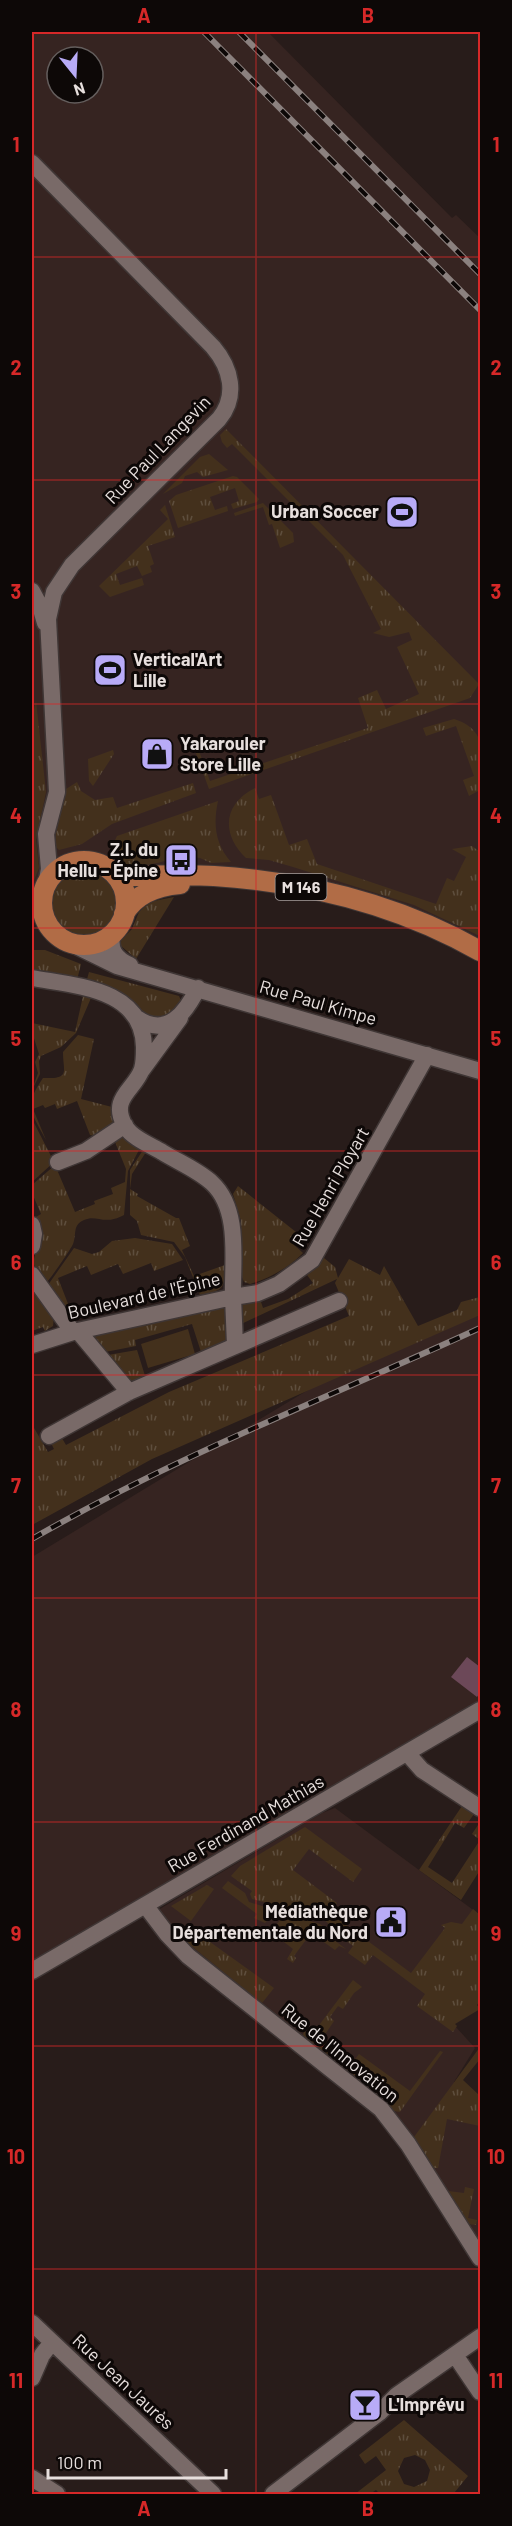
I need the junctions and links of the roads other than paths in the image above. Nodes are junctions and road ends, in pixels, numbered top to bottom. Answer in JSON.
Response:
{"nodes":[{"id":1,"x":32,"y":163,"type":"edge"},
{"id":2,"x":32,"y":591,"type":"edge"},
{"id":3,"x":48,"y":638,"type":"junction"},
{"id":4,"x":112,"y":872,"type":"junction"},
{"id":5,"x":40,"y":896,"type":"edge"},
{"id":6,"x":124,"y":914,"type":"junction"},
{"id":7,"x":32,"y":931,"type":"edge"},
{"id":8,"x":112,"y":933,"type":"junction"},
{"id":9,"x":63,"y":938,"type":"junction"},
{"id":10,"x":480,"y":951,"type":"edge"},
{"id":11,"x":480,"y":960,"type":"edge"},
{"id":12,"x":144,"y":973,"type":"junction"},
{"id":13,"x":32,"y":978,"type":"edge"},
{"id":14,"x":198,"y":988,"type":"junction"},
{"id":15,"x":182,"y":1015,"type":"junction"},
{"id":16,"x":137,"y":1018,"type":"junction"},
{"id":17,"x":427,"y":1055,"type":"junction"},
{"id":18,"x":142,"y":1071,"type":"junction"},
{"id":19,"x":480,"y":1071,"type":"edge"},
{"id":20,"x":124,"y":1125,"type":"junction"},
{"id":21,"x":58,"y":1162,"type":"dead end"},
{"id":22,"x":32,"y":1224,"type":"edge"},
{"id":23,"x":32,"y":1246,"type":"edge"},
{"id":24,"x":32,"y":1275,"type":"edge"},
{"id":25,"x":233,"y":1297,"type":"junction"},
{"id":26,"x":339,"y":1301,"type":"dead end"},
{"id":27,"x":76,"y":1332,"type":"junction"},
{"id":28,"x":32,"y":1345,"type":"edge"},
{"id":29,"x":235,"y":1345,"type":"junction"},
{"id":30,"x":129,"y":1392,"type":"junction"},
{"id":31,"x":49,"y":1436,"type":"dead end"},
{"id":32,"x":480,"y":1710,"type":"edge"},
{"id":33,"x":407,"y":1753,"type":"junction"},
{"id":34,"x":480,"y":1808,"type":"edge"},
{"id":35,"x":145,"y":1905,"type":"junction"},
{"id":36,"x":32,"y":1971,"type":"edge"},
{"id":37,"x":480,"y":2258,"type":"edge"},
{"id":38,"x":32,"y":2323,"type":"edge"},
{"id":39,"x":480,"y":2337,"type":"edge"},
{"id":40,"x":52,"y":2342,"type":"junction"},
{"id":41,"x":455,"y":2355,"type":"junction"},
{"id":42,"x":32,"y":2378,"type":"edge"},
{"id":43,"x":480,"y":2392,"type":"edge"},
{"id":44,"x":32,"y":2478,"type":"edge"},
{"id":45,"x":57,"y":2494,"type":"edge"},
{"id":46,"x":213,"y":2494,"type":"edge"},
{"id":47,"x":273,"y":2494,"type":"edge"}],
"edges":[{"from":1,"to":3,"type":"street","name":"Rue Paul Langevin"},
{"from":2,"to":3,"type":"street","name":"Rue Paul Langevin"},
{"from":3,"to":5,"type":"street","name":"Rue Paul Langevin"},
{"from":4,"to":5,"type":"main road"},
{"from":4,"to":6,"type":"main road"},
{"from":4,"to":10,"type":"main road","number":"M 146"},
{"from":5,"to":9,"type":"main road"},
{"from":6,"to":8,"type":"main road"},
{"from":6,"to":11,"type":"main road","number":"M 146"},
{"from":7,"to":9,"type":"main road"},
{"from":8,"to":9,"type":"main road"},
{"from":8,"to":12,"type":"street","name":"Rue Paul Kimpe"},
{"from":9,"to":12,"type":"street","name":"Rue Paul Kimpe"},
{"from":12,"to":14,"type":"street","name":"Rue Paul Kimpe"},
{"from":13,"to":16,"type":"street"},
{"from":14,"to":15,"type":"street"},
{"from":14,"to":17,"type":"street","name":"Rue Paul Kimpe"},
{"from":15,"to":16,"type":"street"},
{"from":15,"to":18,"type":"street"},
{"from":16,"to":18,"type":"street"},
{"from":17,"to":19,"type":"street","name":"Rue Paul Kimpe"},
{"from":17,"to":25,"type":"street","name":"Rue Henri Ployart"},
{"from":18,"to":20,"type":"street"},
{"from":20,"to":21,"type":"street"},
{"from":20,"to":25,"type":"street","name":"Boulevard de l'Épine"},
{"from":22,"to":23,"type":"street"},
{"from":24,"to":27,"type":"street"},
{"from":25,"to":27,"type":"street","name":"Boulevard de l'Épine"},
{"from":25,"to":29,"type":"street"},
{"from":26,"to":29,"type":"street"},
{"from":27,"to":28,"type":"street","name":"Boulevard de l'Épine"},
{"from":27,"to":30,"type":"street"},
{"from":29,"to":30,"type":"street"},
{"from":30,"to":31,"type":"street"},
{"from":32,"to":33,"type":"street","name":"Rue Ferdinand Mathias"},
{"from":33,"to":34,"type":"street"},
{"from":33,"to":35,"type":"street","name":"Rue Ferdinand Mathias"},
{"from":35,"to":36,"type":"street","name":"Rue Ferdinand Mathias"},
{"from":35,"to":37,"type":"street","name":"Rue de l'Innovation"},
{"from":38,"to":40,"type":"street","name":"Rue Jean Jaurès"},
{"from":39,"to":41,"type":"street"},
{"from":40,"to":42,"type":"street"},
{"from":40,"to":46,"type":"street","name":"Rue Jean Jaurès"},
{"from":41,"to":43,"type":"street"},
{"from":41,"to":47,"type":"street"},
{"from":44,"to":45,"type":"street"}]}
